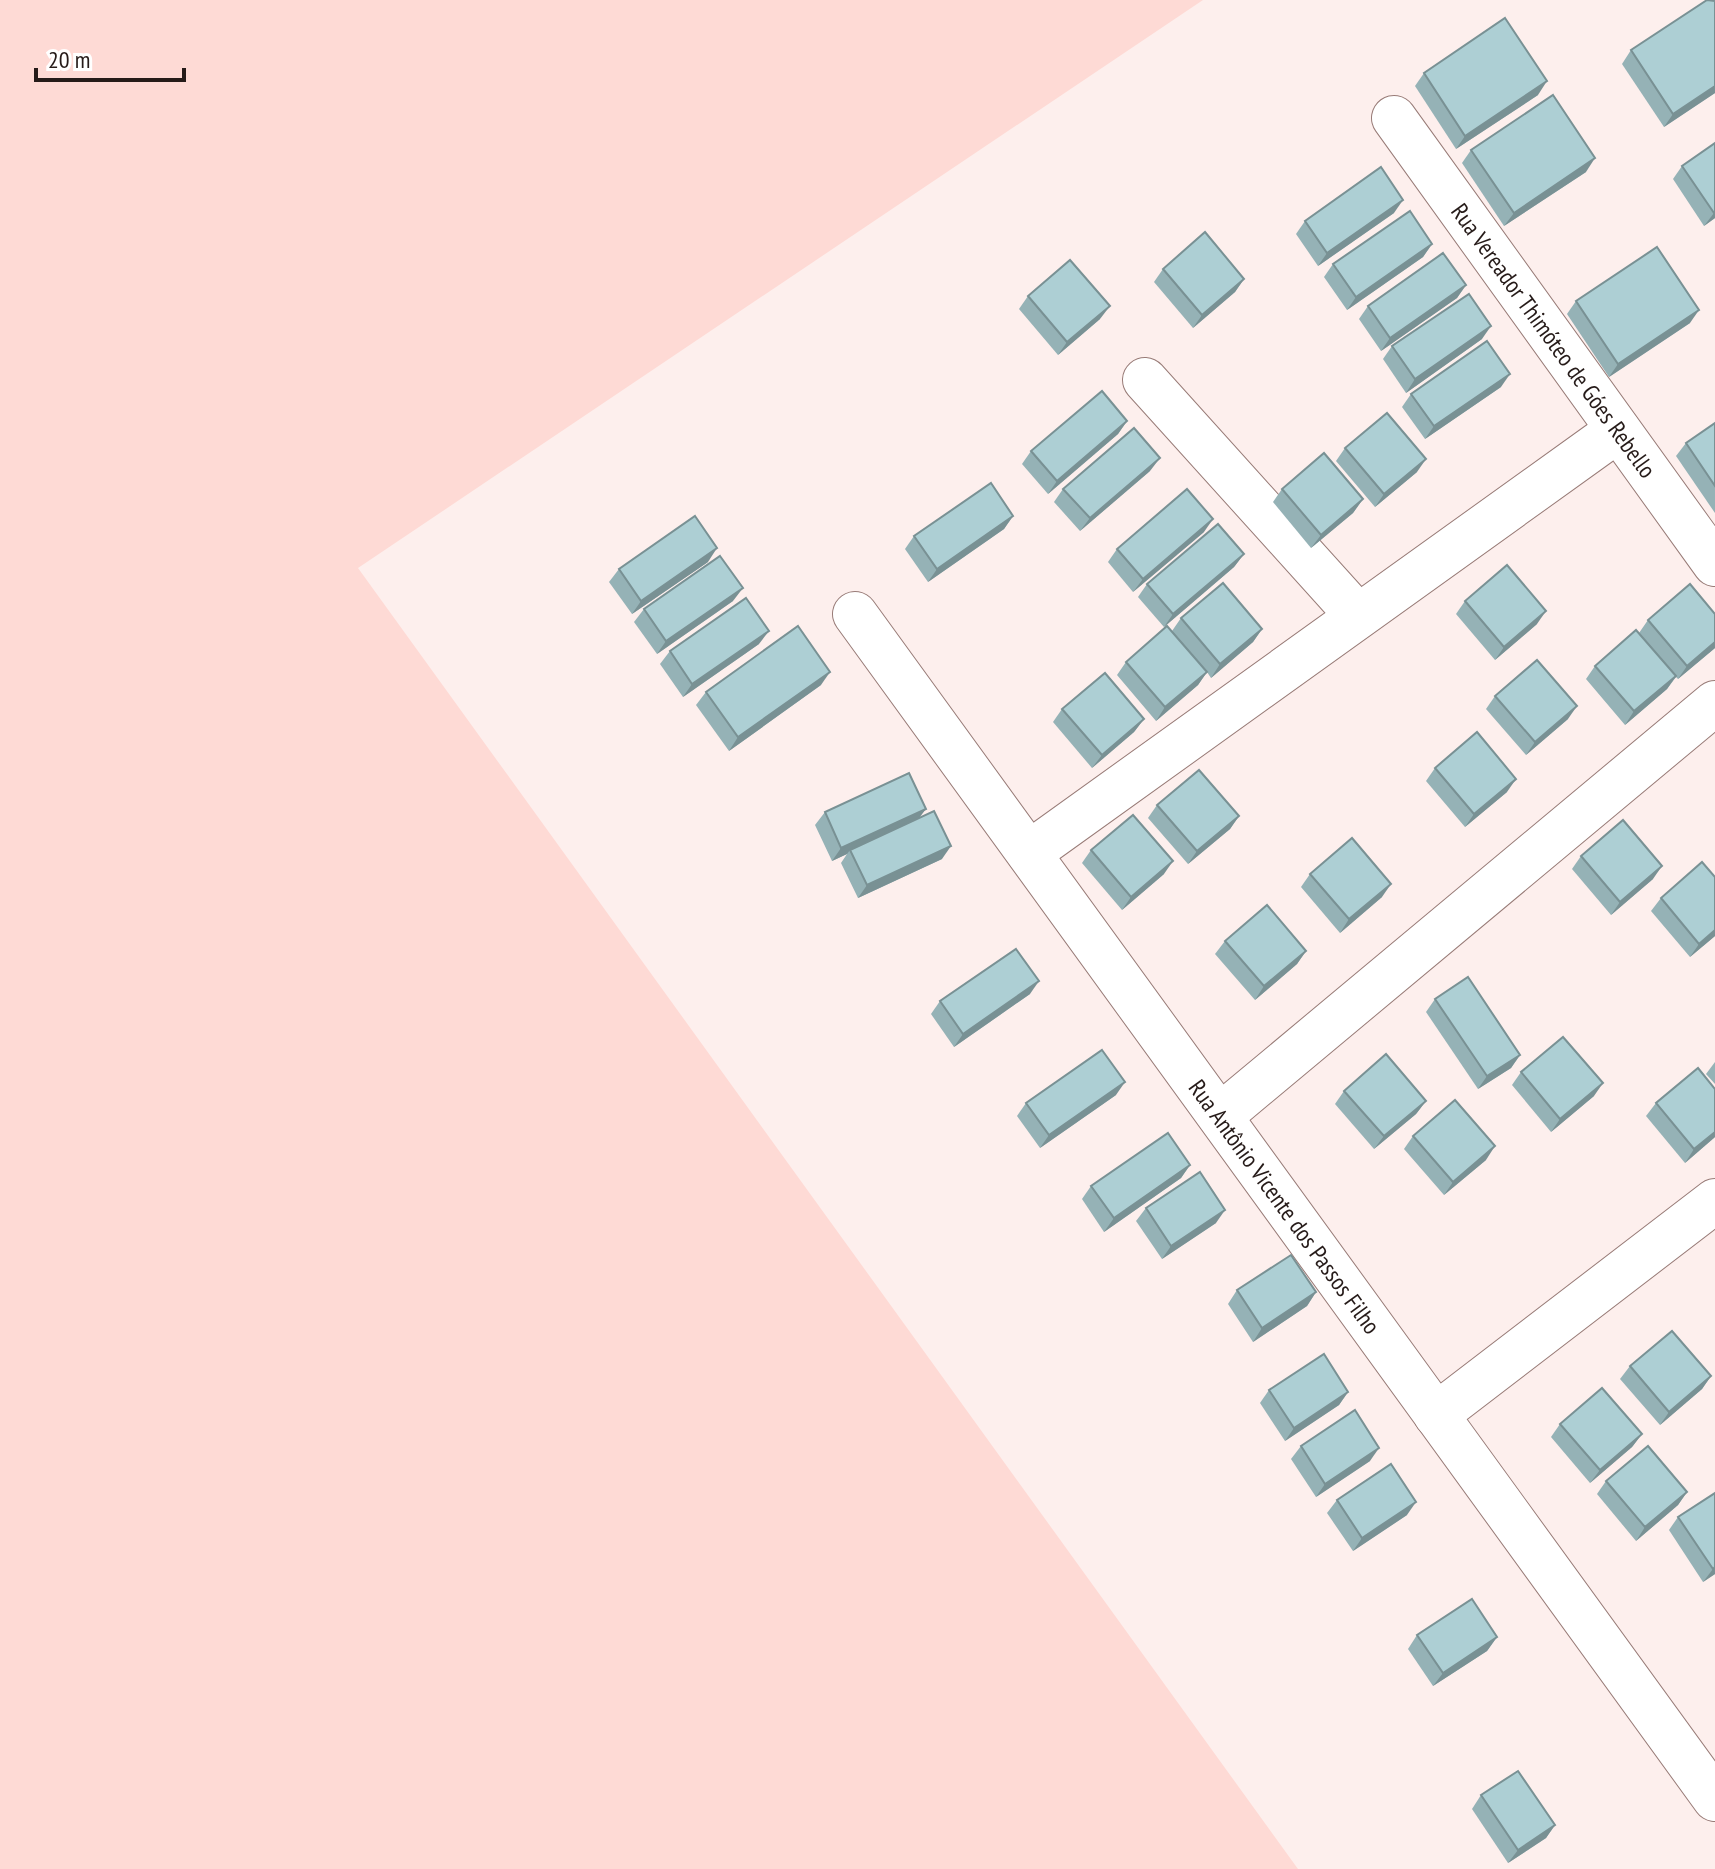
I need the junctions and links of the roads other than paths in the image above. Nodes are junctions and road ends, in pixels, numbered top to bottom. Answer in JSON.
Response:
{"nodes":[{"id":1,"x":1394,"y":118,"type":"dead end"},
{"id":2,"x":1145,"y":380,"type":"dead end"},
{"id":3,"x":1618,"y":430,"type":"junction"},
{"id":4,"x":1715,"y":564,"type":"edge"},
{"id":5,"x":855,"y":614,"type":"dead end"},
{"id":6,"x":1358,"y":616,"type":"junction"},
{"id":7,"x":1715,"y":703,"type":"edge"},
{"id":8,"x":1029,"y":853,"type":"junction"},
{"id":9,"x":1220,"y":1116,"type":"junction"},
{"id":10,"x":1715,"y":1201,"type":"edge"},
{"id":11,"x":1436,"y":1415,"type":"junction"},
{"id":12,"x":1715,"y":1799,"type":"edge"}],
"edges":[{"from":1,"to":3,"type":"street","name":"Rua Vereador Thimóteo de Góes Rebello"},
{"from":2,"to":6,"type":"street"},
{"from":3,"to":4,"type":"street","name":"Rua Vereador Thimóteo de Góes Rebello"},
{"from":3,"to":6,"type":"street"},
{"from":5,"to":8,"type":"street","name":"Rua Antônio Vicente dos Passos Filho"},
{"from":6,"to":8,"type":"street"},
{"from":7,"to":9,"type":"street"},
{"from":8,"to":9,"type":"street","name":"Rua Antônio Vicente dos Passos Filho"},
{"from":9,"to":11,"type":"street","name":"Rua Antônio Vicente dos Passos Filho"},
{"from":10,"to":11,"type":"street"},
{"from":11,"to":12,"type":"street","name":"Rua Antônio Vicente dos Passos Filho"}]}
